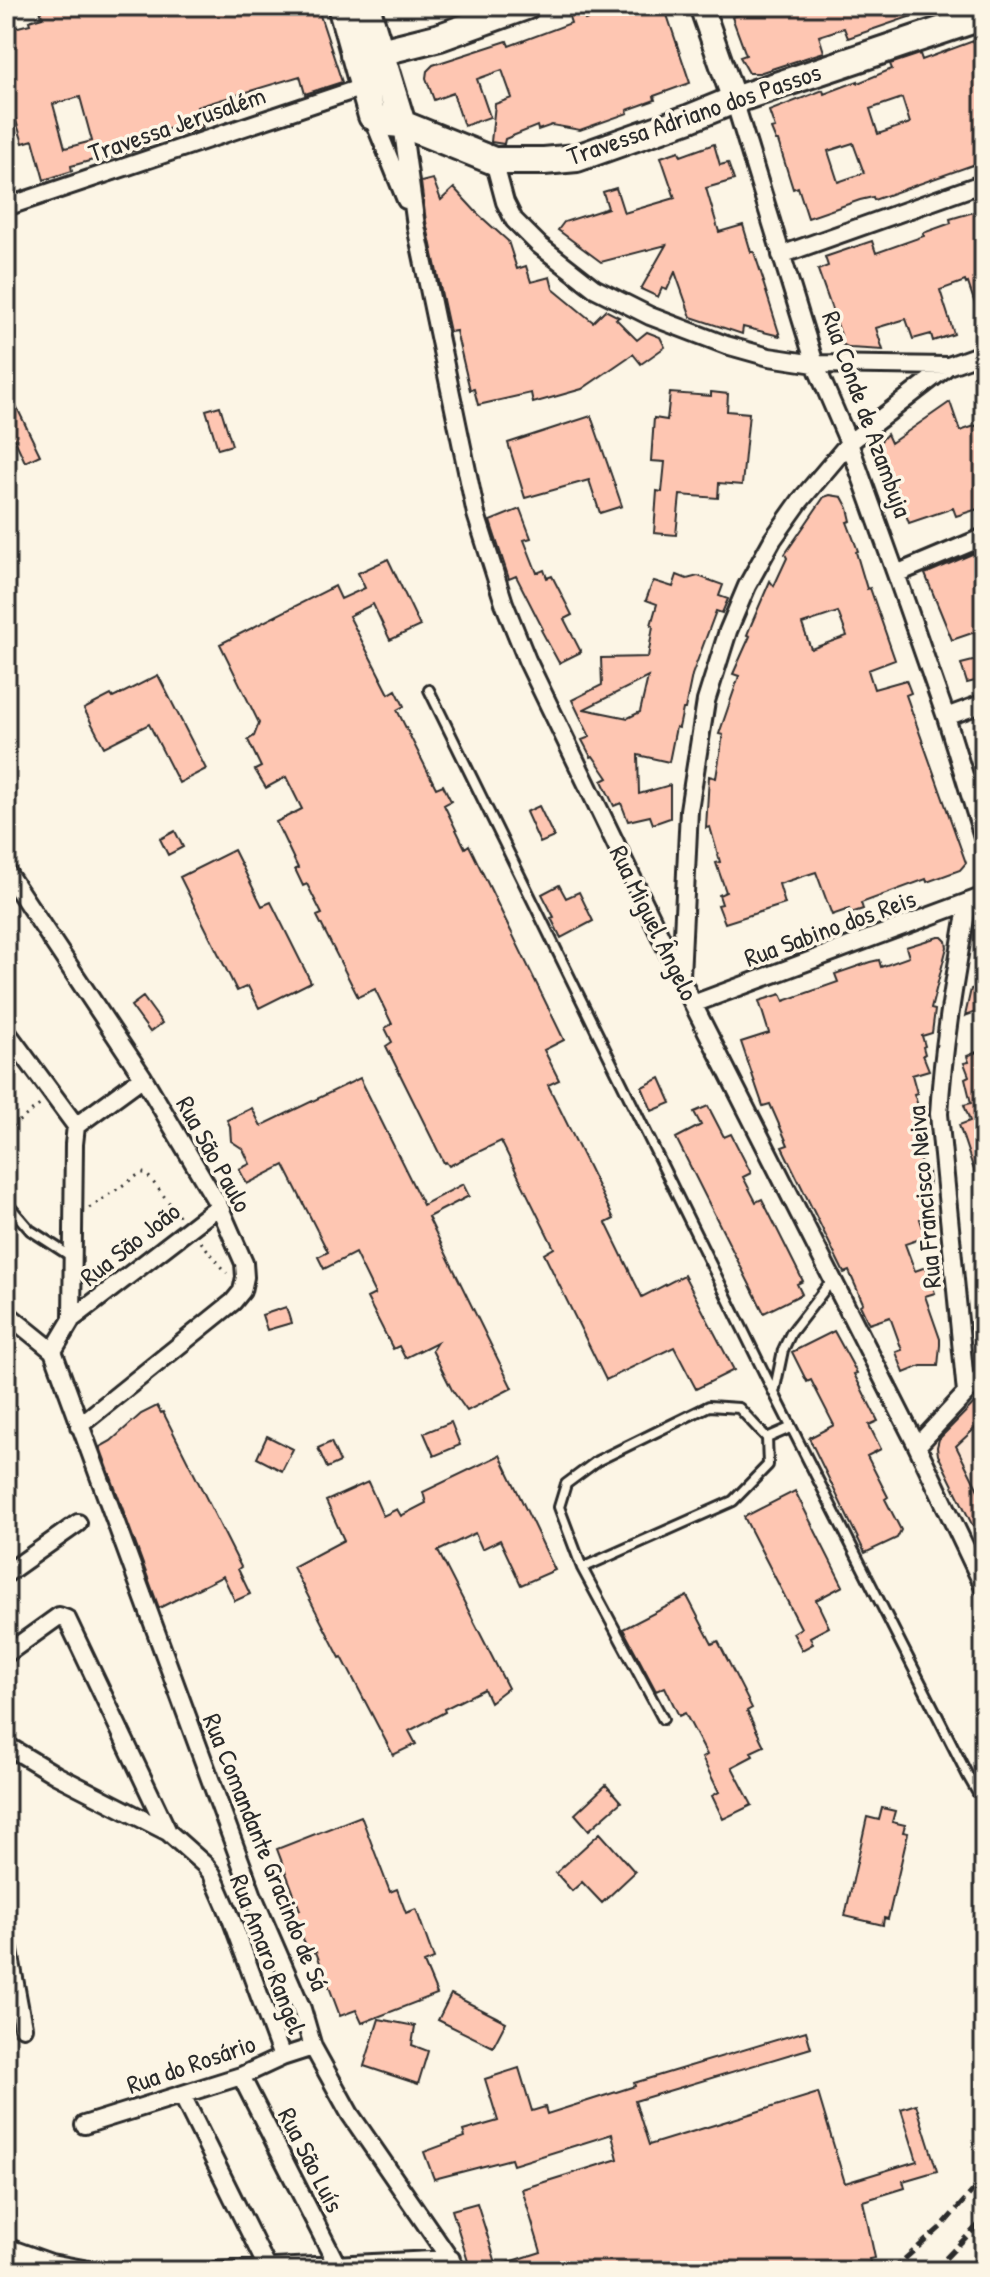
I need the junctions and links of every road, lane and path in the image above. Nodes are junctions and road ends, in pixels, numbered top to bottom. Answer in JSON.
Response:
{"nodes":[{"id":1,"x":341,"y":6,"type":"edge"},
{"id":2,"x":366,"y":6,"type":"edge"},
{"id":3,"x":526,"y":6,"type":"edge"},
{"id":4,"x":701,"y":6,"type":"edge"},
{"id":5,"x":984,"y":16,"type":"edge"},
{"id":6,"x":367,"y":53,"type":"junction"},
{"id":7,"x":363,"y":87,"type":"junction"},
{"id":8,"x":734,"y":100,"type":"junction"},
{"id":9,"x":372,"y":116,"type":"junction"},
{"id":10,"x":402,"y":124,"type":"junction"},
{"id":11,"x":494,"y":161,"type":"junction"},
{"id":12,"x":984,"y":183,"type":"edge"},
{"id":13,"x":6,"y":207,"type":"edge"},
{"id":14,"x":416,"y":226,"type":"junction"},
{"id":15,"x":781,"y":255,"type":"junction"},
{"id":16,"x":984,"y":353,"type":"edge"},
{"id":17,"x":815,"y":364,"type":"junction"},
{"id":18,"x":948,"y":366,"type":"junction"},
{"id":19,"x":849,"y":443,"type":"junction"},
{"id":20,"x":984,"y":537,"type":"edge"},
{"id":21,"x":896,"y":574,"type":"junction"},
{"id":22,"x":429,"y":690,"type":"dead end"},
{"id":23,"x":984,"y":703,"type":"edge"},
{"id":24,"x":946,"y":717,"type":"junction"},
{"id":25,"x":984,"y":840,"type":"edge"},
{"id":26,"x":6,"y":871,"type":"edge"},
{"id":27,"x":976,"y":899,"type":"edge"},
{"id":28,"x":681,"y":978,"type":"junction"},
{"id":29,"x":693,"y":1004,"type":"junction"},
{"id":30,"x":6,"y":1031,"type":"edge"},
{"id":31,"x":143,"y":1077,"type":"junction"},
{"id":32,"x":53,"y":1095,"type":"junction"},
{"id":33,"x":76,"y":1126,"type":"junction"},
{"id":34,"x":6,"y":1131,"type":"edge"},
{"id":35,"x":6,"y":1202,"type":"edge"},
{"id":36,"x":219,"y":1206,"type":"junction"},
{"id":37,"x":73,"y":1209,"type":"junction"},
{"id":38,"x":189,"y":1228,"type":"junction"},
{"id":39,"x":72,"y":1257,"type":"junction"},
{"id":40,"x":832,"y":1279,"type":"junction"},
{"id":41,"x":242,"y":1291,"type":"junction"},
{"id":42,"x":6,"y":1313,"type":"edge"},
{"id":43,"x":72,"y":1319,"type":"junction"},
{"id":44,"x":53,"y":1351,"type":"junction"},
{"id":45,"x":984,"y":1374,"type":"edge"},
{"id":46,"x":774,"y":1393,"type":"junction"},
{"id":47,"x":966,"y":1393,"type":"junction"},
{"id":48,"x":79,"y":1426,"type":"junction"},
{"id":49,"x":790,"y":1428,"type":"junction"},
{"id":50,"x":767,"y":1438,"type":"junction"},
{"id":51,"x":917,"y":1446,"type":"junction"},
{"id":52,"x":78,"y":1523,"type":"dead end"},
{"id":53,"x":582,"y":1568,"type":"junction"},
{"id":54,"x":6,"y":1574,"type":"edge"},
{"id":55,"x":984,"y":1587,"type":"edge"},
{"id":56,"x":6,"y":1654,"type":"edge"},
{"id":57,"x":663,"y":1719,"type":"dead end"},
{"id":58,"x":6,"y":1745,"type":"edge"},
{"id":59,"x":984,"y":1804,"type":"edge"},
{"id":60,"x":168,"y":1832,"type":"junction"},
{"id":61,"x":6,"y":1935,"type":"edge"},
{"id":62,"x":23,"y":2027,"type":"dead end"},
{"id":63,"x":313,"y":2047,"type":"junction"},
{"id":64,"x":282,"y":2057,"type":"junction"},
{"id":65,"x":241,"y":2076,"type":"junction"},
{"id":66,"x":182,"y":2095,"type":"junction"},
{"id":67,"x":84,"y":2125,"type":"dead end"},
{"id":68,"x":6,"y":2247,"type":"edge"},
{"id":69,"x":337,"y":2265,"type":"junction"},
{"id":70,"x":455,"y":2265,"type":"edge"},
{"id":71,"x":268,"y":2269,"type":"junction"},
{"id":72,"x":94,"y":2271,"type":"edge"},
{"id":73,"x":215,"y":2271,"type":"edge"}],
"edges":[{"from":1,"to":6,"type":"main road","name":"Rua Miguel Ângelo"},
{"from":2,"to":6,"type":"main road","name":"Rua Miguel Ângelo"},
{"from":3,"to":6,"type":"main road"},
{"from":4,"to":8,"type":"street","name":"Rua Conde de Azambuja"},
{"from":5,"to":8,"type":"main road","name":"Travessa Adriano dos Passos"},
{"from":6,"to":7,"type":"main road","name":"Rua Miguel Ângelo"},
{"from":6,"to":10,"type":"main road","name":"Rua Miguel Ângelo"},
{"from":7,"to":9,"type":"main road","name":"Rua Miguel Ângelo"},
{"from":7,"to":13,"type":"street","name":"Travessa Jerusalém"},
{"from":8,"to":11,"type":"main road","name":"Travessa Adriano dos Passos"},
{"from":8,"to":15,"type":"street","name":"Rua Conde de Azambuja"},
{"from":9,"to":10,"type":"main road","name":"Travessa Adriano dos Passos"},
{"from":9,"to":14,"type":"street","name":"Rua Miguel Ângelo"},
{"from":10,"to":11,"type":"main road","name":"Travessa Adriano dos Passos"},
{"from":10,"to":14,"type":"street","name":"Rua Miguel Ângelo"},
{"from":11,"to":17,"type":"street"},
{"from":12,"to":15,"type":"street"},
{"from":14,"to":28,"type":"street","name":"Rua Miguel Ângelo"},
{"from":15,"to":17,"type":"street","name":"Rua Conde de Azambuja"},
{"from":16,"to":18,"type":"street"},
{"from":17,"to":18,"type":"street"},
{"from":17,"to":19,"type":"street","name":"Rua Conde de Azambuja"},
{"from":18,"to":19,"type":"street"},
{"from":19,"to":21,"type":"street","name":"Rua Conde de Azambuja"},
{"from":19,"to":28,"type":"street"},
{"from":20,"to":21,"type":"street"},
{"from":21,"to":24,"type":"street","name":"Rua Conde de Azambuja"},
{"from":22,"to":46,"type":"lane"},
{"from":23,"to":24,"type":"street"},
{"from":24,"to":25,"type":"street","name":"Rua Conde de Azambuja"},
{"from":26,"to":31,"type":"street","name":"Rua São Paulo"},
{"from":27,"to":29,"type":"street","name":"Rua Sabino dos Reis"},
{"from":27,"to":47,"type":"street","name":"Rua Francisco Neiva"},
{"from":28,"to":29,"type":"street","name":"Rua Miguel Ângelo"},
{"from":29,"to":40,"type":"street","name":"Rua Miguel Ângelo"},
{"from":30,"to":32,"type":"street"},
{"from":31,"to":33,"type":"street"},
{"from":31,"to":36,"type":"street","name":"Rua São Paulo"},
{"from":32,"to":33,"type":"street"},
{"from":32,"to":34,"type":"path"},
{"from":33,"to":37,"type":"street"},
{"from":35,"to":39,"type":"lane"},
{"from":36,"to":38,"type":"street","name":"Rua São João"},
{"from":36,"to":41,"type":"street","name":"Rua São Paulo"},
{"from":37,"to":38,"type":"path"},
{"from":37,"to":39,"type":"street"},
{"from":38,"to":41,"type":"path"},
{"from":38,"to":43,"type":"street","name":"Rua São João"},
{"from":39,"to":43,"type":"street"},
{"from":40,"to":46,"type":"lane"},
{"from":40,"to":51,"type":"street","name":"Rua Miguel Ângelo"},
{"from":41,"to":48,"type":"street"},
{"from":42,"to":44,"type":"street"},
{"from":43,"to":44,"type":"street"},
{"from":44,"to":48,"type":"street","name":"Rua Comandante Gracindo de Sá"},
{"from":45,"to":47,"type":"street"},
{"from":46,"to":49,"type":"lane"},
{"from":47,"to":51,"type":"street"},
{"from":48,"to":63,"type":"street","name":"Rua Comandante Gracindo de Sá"},
{"from":49,"to":50,"type":"lane"},
{"from":49,"to":59,"type":"lane"},
{"from":50,"to":53,"type":"lane"},
{"from":50,"to":53,"type":"lane"},
{"from":51,"to":55,"type":"street","name":"Rua Miguel Ângelo"},
{"from":52,"to":54,"type":"street"},
{"from":53,"to":57,"type":"lane"},
{"from":56,"to":60,"type":"street"},
{"from":58,"to":60,"type":"street","name":"Rua Amaro Rangel"},
{"from":60,"to":64,"type":"street","name":"Rua Amaro Rangel"},
{"from":61,"to":62,"type":"street"},
{"from":63,"to":64,"type":"street","name":"Rua do Rosário"},
{"from":63,"to":70,"type":"street","name":"Rua Comandante Gracindo de Sá"},
{"from":64,"to":65,"type":"street","name":"Rua do Rosário"},
{"from":65,"to":66,"type":"street","name":"Rua do Rosário"},
{"from":65,"to":69,"type":"street","name":"Rua São Luís"},
{"from":66,"to":67,"type":"street","name":"Rua do Rosário"},
{"from":66,"to":71,"type":"street"},
{"from":68,"to":72,"type":"street"},
{"from":69,"to":70,"type":"street"},
{"from":69,"to":71,"type":"street"},
{"from":71,"to":73,"type":"street"}]}
